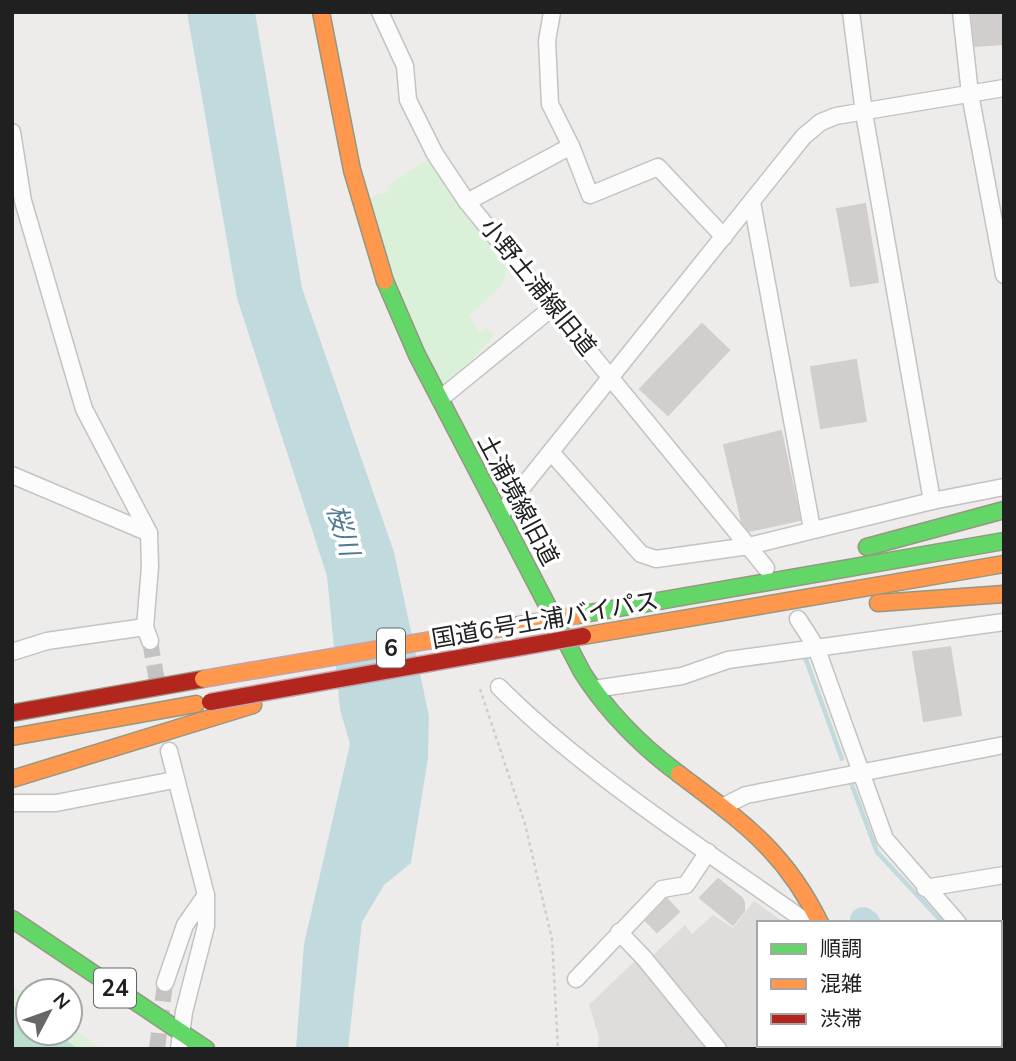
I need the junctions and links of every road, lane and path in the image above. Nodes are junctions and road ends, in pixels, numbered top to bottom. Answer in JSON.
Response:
{"nodes":[{"id":1,"x":321,"y":12,"type":"edge"},
{"id":2,"x":380,"y":12,"type":"edge"},
{"id":3,"x":552,"y":12,"type":"edge"},
{"id":4,"x":851,"y":12,"type":"edge"},
{"id":5,"x":961,"y":12,"type":"edge"},
{"id":6,"x":1004,"y":88,"type":"edge"},
{"id":7,"x":970,"y":94,"type":"junction"},
{"id":8,"x":864,"y":113,"type":"junction"},
{"id":9,"x":12,"y":132,"type":"edge"},
{"id":10,"x":571,"y":146,"type":"junction"},
{"id":11,"x":467,"y":202,"type":"junction"},
{"id":12,"x":752,"y":202,"type":"junction"},
{"id":13,"x":724,"y":237,"type":"junction"},
{"id":14,"x":1004,"y":275,"type":"edge"},
{"id":15,"x":553,"y":307,"type":"junction"},
{"id":16,"x":611,"y":377,"type":"junction"},
{"id":17,"x":440,"y":399,"type":"junction"},
{"id":18,"x":551,"y":452,"type":"junction"},
{"id":19,"x":12,"y":475,"type":"edge"},
{"id":20,"x":1004,"y":487,"type":"edge"},
{"id":21,"x":932,"y":501,"type":"junction"},
{"id":22,"x":1004,"y":510,"type":"edge"},
{"id":23,"x":499,"y":515,"type":"junction"},
{"id":24,"x":812,"y":529,"type":"junction"},
{"id":25,"x":149,"y":533,"type":"junction"},
{"id":26,"x":1004,"y":541,"type":"edge"},
{"id":27,"x":750,"y":546,"type":"junction"},
{"id":28,"x":1004,"y":564,"type":"edge"},
{"id":29,"x":766,"y":568,"type":"dead end"},
{"id":30,"x":789,"y":578,"type":"junction"},
{"id":31,"x":1004,"y":594,"type":"edge"},
{"id":32,"x":798,"y":602,"type":"junction"},
{"id":33,"x":798,"y":619,"type":"dead end"},
{"id":34,"x":1004,"y":622,"type":"edge"},
{"id":35,"x":816,"y":647,"type":"junction"},
{"id":36,"x":12,"y":652,"type":"edge"},
{"id":37,"x":195,"y":680,"type":"junction"},
{"id":38,"x":499,"y":687,"type":"dead end"},
{"id":39,"x":54,"y":688,"type":"dead end"},
{"id":40,"x":480,"y":689,"type":"dead end"},
{"id":41,"x":594,"y":689,"type":"junction"},
{"id":42,"x":211,"y":709,"type":"junction"},
{"id":43,"x":12,"y":713,"type":"edge"},
{"id":44,"x":12,"y":737,"type":"edge"},
{"id":45,"x":1004,"y":746,"type":"edge"},
{"id":46,"x":169,"y":751,"type":"dead end"},
{"id":47,"x":860,"y":773,"type":"junction"},
{"id":48,"x":12,"y":779,"type":"edge"},
{"id":49,"x":174,"y":780,"type":"junction"},
{"id":50,"x":12,"y":803,"type":"edge"},
{"id":51,"x":724,"y":806,"type":"junction"},
{"id":52,"x":708,"y":852,"type":"junction"},
{"id":53,"x":1004,"y":875,"type":"edge"},
{"id":54,"x":925,"y":887,"type":"junction"},
{"id":55,"x":206,"y":895,"type":"junction"},
{"id":56,"x":12,"y":919,"type":"edge"},
{"id":57,"x":805,"y":921,"type":"edge"},
{"id":58,"x":819,"y":921,"type":"edge"},
{"id":59,"x":956,"y":921,"type":"edge"},
{"id":60,"x":619,"y":932,"type":"junction"},
{"id":61,"x":576,"y":979,"type":"dead end"},
{"id":62,"x":165,"y":983,"type":"tunnel mouth"},
{"id":63,"x":181,"y":1041,"type":"edge"},
{"id":64,"x":204,"y":1048,"type":"edge"},
{"id":65,"x":558,"y":1049,"type":"edge"},
{"id":66,"x":718,"y":1049,"type":"edge"}],
"edges":[{"from":1,"to":17,"type":"main road","name":"土浦境線旧道"},
{"from":2,"to":11,"type":"street"},
{"from":3,"to":10,"type":"street"},
{"from":4,"to":8,"type":"street"},
{"from":5,"to":7,"type":"street"},
{"from":6,"to":7,"type":"street"},
{"from":7,"to":8,"type":"street"},
{"from":7,"to":14,"type":"street"},
{"from":8,"to":12,"type":"street"},
{"from":8,"to":21,"type":"street"},
{"from":9,"to":25,"type":"street"},
{"from":10,"to":11,"type":"street","name":"小野土浦線旧道"},
{"from":10,"to":13,"type":"street"},
{"from":11,"to":15,"type":"street","name":"小野土浦線旧道"},
{"from":12,"to":13,"type":"street"},
{"from":12,"to":24,"type":"street"},
{"from":13,"to":16,"type":"street"},
{"from":15,"to":16,"type":"street","name":"小野土浦線旧道"},
{"from":15,"to":17,"type":"street"},
{"from":16,"to":18,"type":"street"},
{"from":16,"to":27,"type":"street","name":"小野土浦線旧道"},
{"from":17,"to":23,"type":"main road","name":"土浦境線旧道"},
{"from":18,"to":23,"type":"street"},
{"from":18,"to":27,"type":"street"},
{"from":19,"to":25,"type":"street"},
{"from":20,"to":21,"type":"street"},
{"from":21,"to":24,"type":"street"},
{"from":22,"to":30,"type":"main road"},
{"from":23,"to":41,"type":"main road","name":"土浦境線旧道"},
{"from":24,"to":27,"type":"street"},
{"from":25,"to":36,"type":"street"},
{"from":26,"to":30,"type":"main road","name":"国道6号土浦バイパス","number":"6"},
{"from":27,"to":29,"type":"street","name":"小野土浦線旧道"},
{"from":28,"to":32,"type":"main road","name":"国道6号土浦バイパス","number":"6"},
{"from":30,"to":37,"type":"main road","name":"国道6号土浦バイパス","number":"6","bridge":true},
{"from":31,"to":32,"type":"main road"},
{"from":32,"to":42,"type":"main road","name":"国道6号土浦バイパス","number":"6","bridge":true},
{"from":33,"to":35,"type":"street"},
{"from":34,"to":35,"type":"street"},
{"from":35,"to":41,"type":"street"},
{"from":35,"to":47,"type":"street"},
{"from":37,"to":39,"type":"main road"},
{"from":37,"to":43,"type":"main road","name":"国道6号土浦バイパス","number":"6"},
{"from":38,"to":52,"type":"street"},
{"from":40,"to":65,"type":"path"},
{"from":41,"to":51,"type":"main road","name":"土浦境線旧道"},
{"from":42,"to":44,"type":"main road","name":"国道6号土浦バイパス","number":"6"},
{"from":42,"to":48,"type":"main road"},
{"from":45,"to":47,"type":"street"},
{"from":46,"to":49,"type":"street"},
{"from":47,"to":51,"type":"street"},
{"from":47,"to":54,"type":"street"},
{"from":49,"to":50,"type":"street"},
{"from":49,"to":55,"type":"street"},
{"from":51,"to":58,"type":"main road","name":"土浦境線旧道"},
{"from":52,"to":57,"type":"street"},
{"from":52,"to":60,"type":"street"},
{"from":53,"to":54,"type":"street"},
{"from":54,"to":59,"type":"street"},
{"from":55,"to":62,"type":"street"},
{"from":55,"to":63,"type":"street"},
{"from":56,"to":63,"type":"main road","number":"24"},
{"from":60,"to":61,"type":"street"},
{"from":60,"to":66,"type":"street"},
{"from":63,"to":64,"type":"main road","number":"24"}]}
